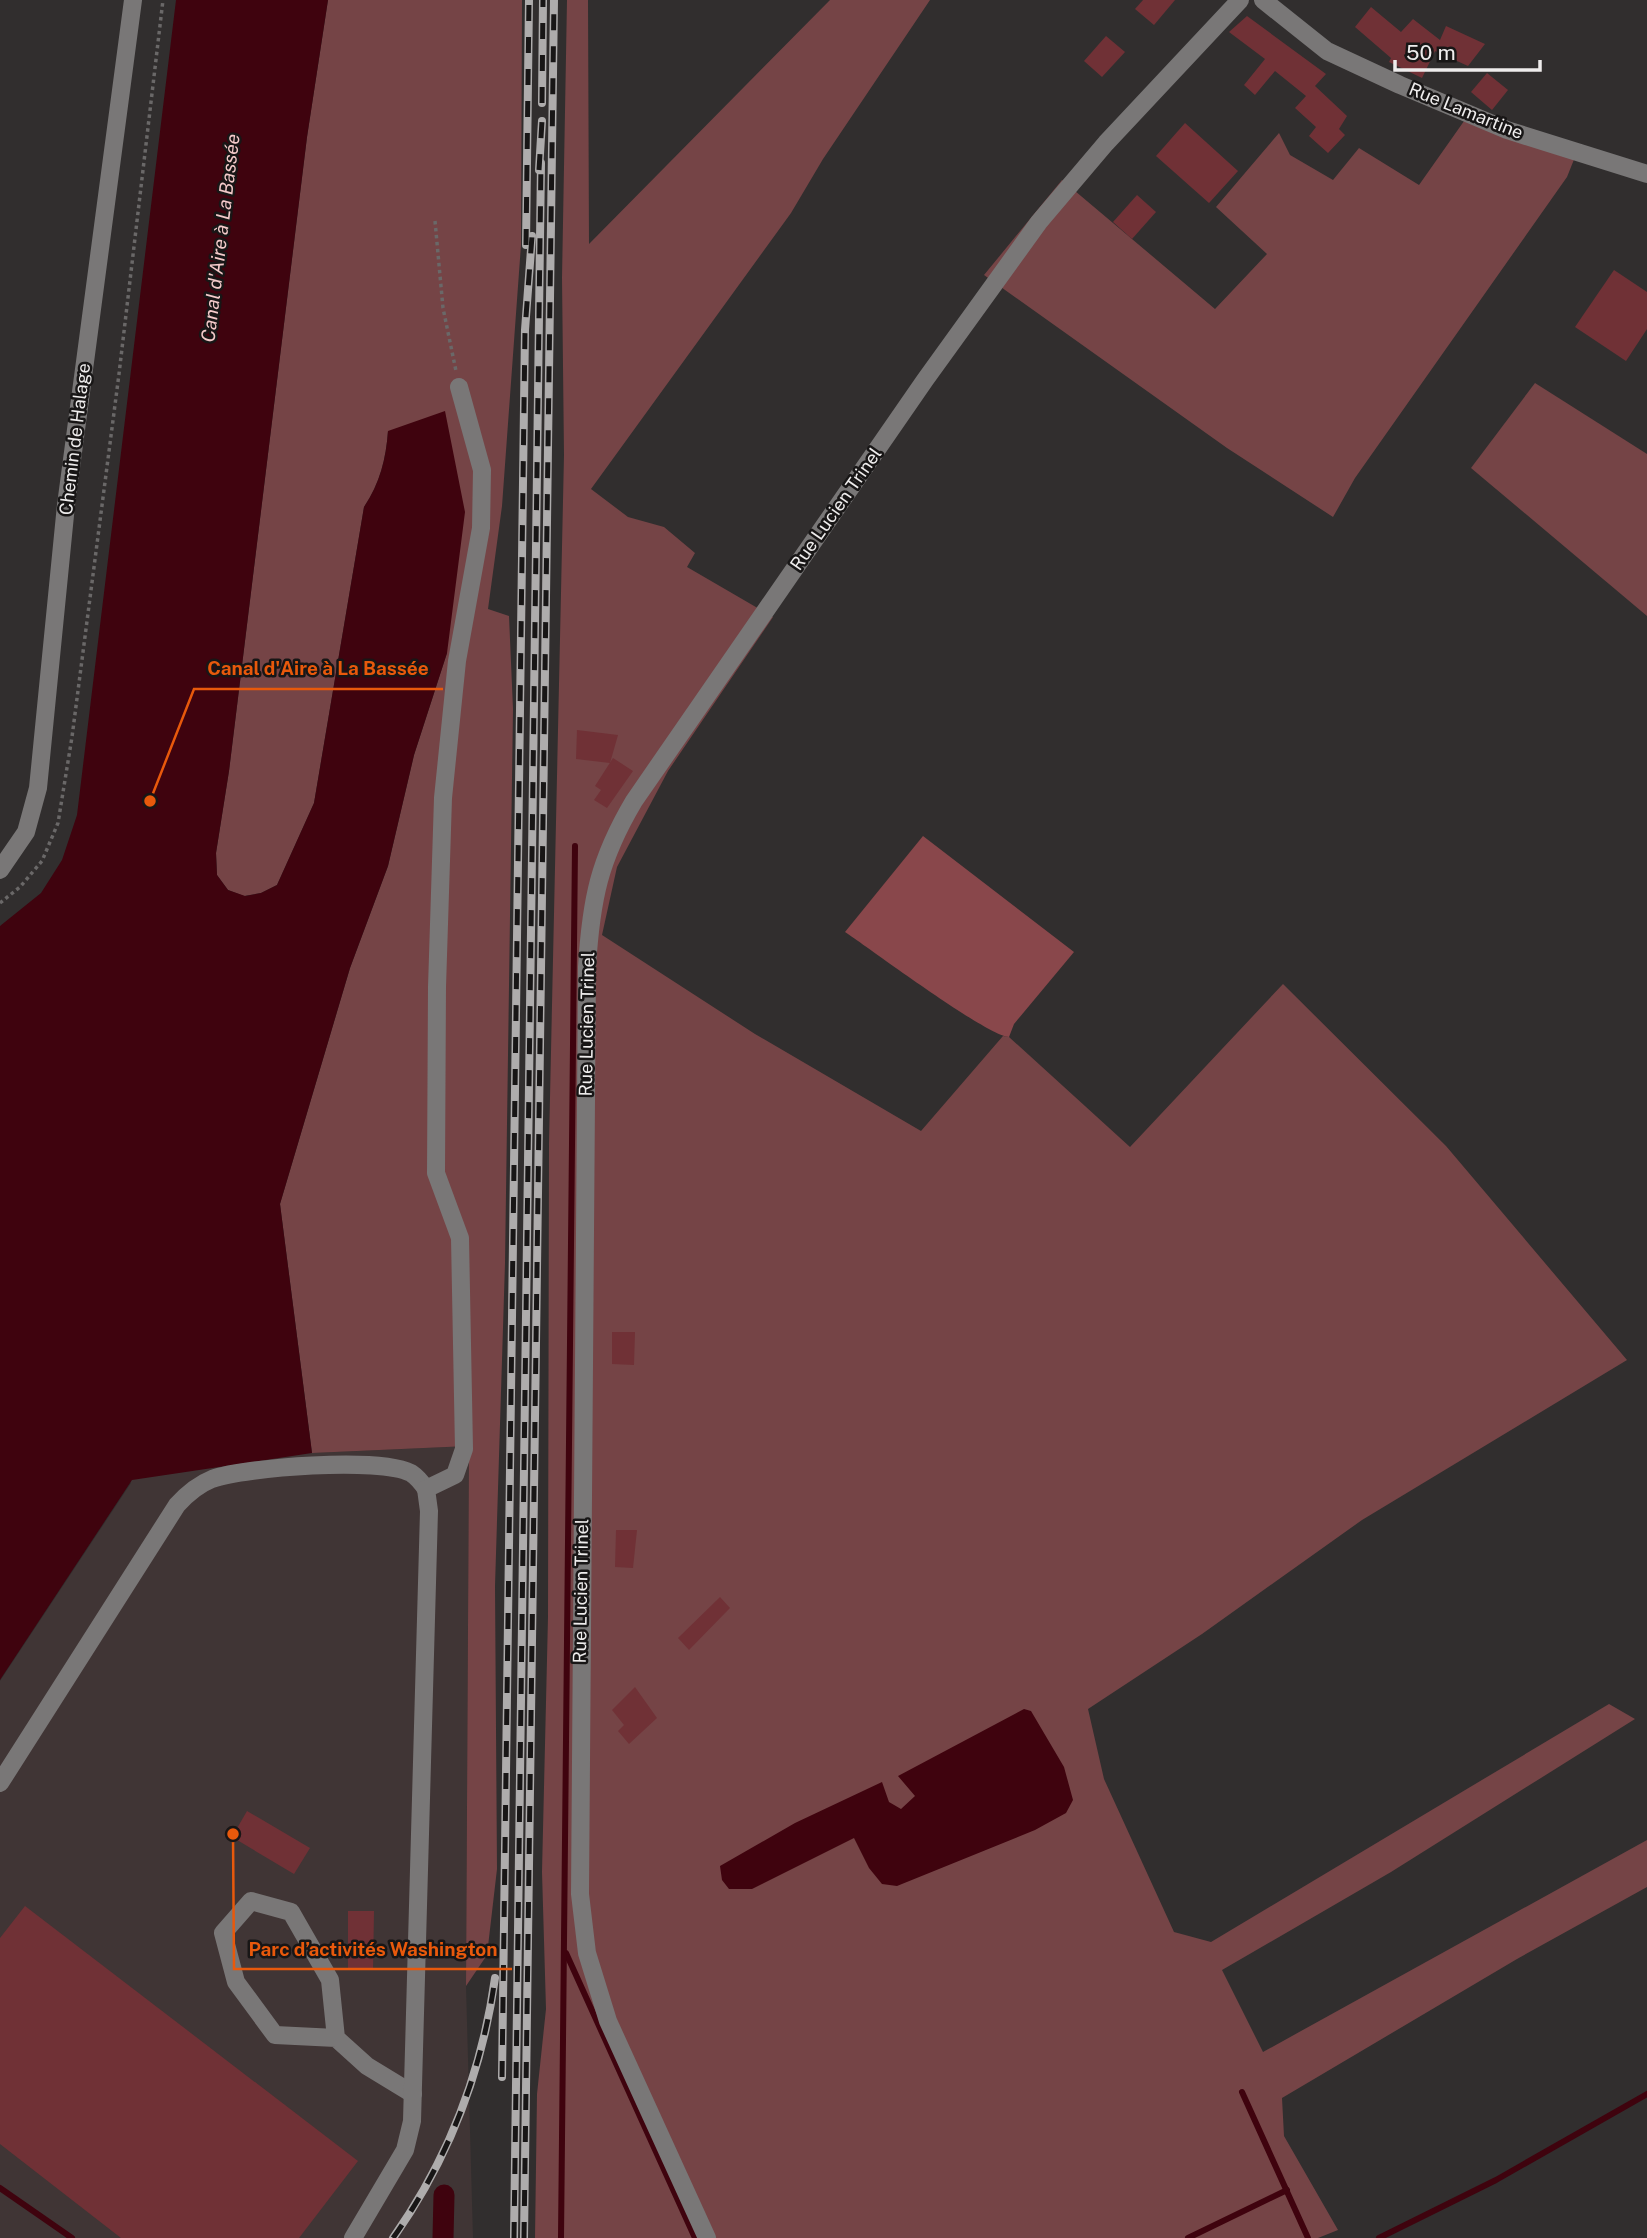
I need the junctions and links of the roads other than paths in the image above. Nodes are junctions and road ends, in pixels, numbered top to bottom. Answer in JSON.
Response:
{"nodes":[{"id":1,"x":133,"y":0,"type":"edge"},
{"id":2,"x":1240,"y":0,"type":"edge"},
{"id":3,"x":1263,"y":0,"type":"edge"},
{"id":4,"x":1647,"y":174,"type":"edge"},
{"id":5,"x":459,"y":387,"type":"road end"},
{"id":6,"x":0,"y":870,"type":"edge"},
{"id":7,"x":426,"y":1489,"type":"junction"},
{"id":8,"x":0,"y":1783,"type":"edge"},
{"id":9,"x":336,"y":2038,"type":"junction"},
{"id":10,"x":413,"y":2094,"type":"junction"},
{"id":11,"x":353,"y":2238,"type":"edge"},
{"id":12,"x":707,"y":2238,"type":"edge"}],
"edges":[{"from":1,"to":6,"type":"street","name":"Chemin de Halage"},
{"from":2,"to":12,"type":"street","name":"Rue Lucien Trinel"},
{"from":3,"to":4,"type":"street","name":"Rue Lamartine"},
{"from":5,"to":7,"type":"street"},
{"from":7,"to":8,"type":"street"},
{"from":7,"to":10,"type":"street"},
{"from":9,"to":9,"type":"street"},
{"from":9,"to":10,"type":"street"},
{"from":10,"to":11,"type":"street"}]}
